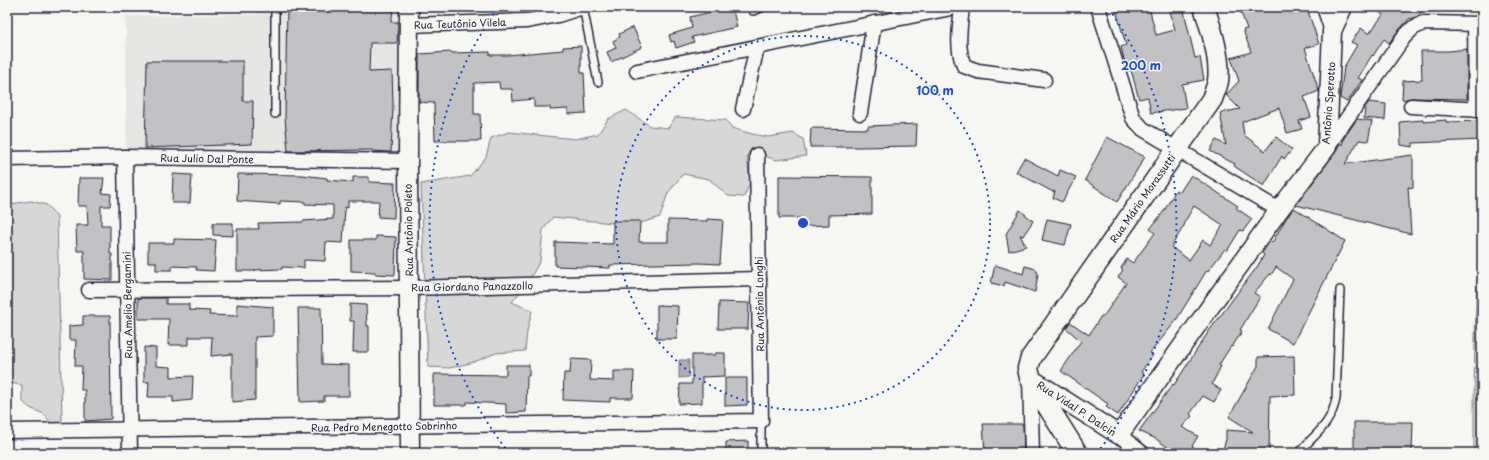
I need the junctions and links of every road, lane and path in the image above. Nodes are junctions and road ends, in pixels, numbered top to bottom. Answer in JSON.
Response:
{"nodes":[{"id":1,"x":275,"y":7,"type":"edge"},
{"id":2,"x":409,"y":7,"type":"edge"},
{"id":3,"x":583,"y":7,"type":"edge"},
{"id":4,"x":764,"y":7,"type":"edge"},
{"id":5,"x":956,"y":7,"type":"edge"},
{"id":6,"x":962,"y":7,"type":"edge"},
{"id":7,"x":1098,"y":7,"type":"edge"},
{"id":8,"x":1204,"y":7,"type":"edge"},
{"id":9,"x":1324,"y":7,"type":"edge"},
{"id":10,"x":1343,"y":7,"type":"edge"},
{"id":11,"x":754,"y":10,"type":"dead end"},
{"id":12,"x":874,"y":23,"type":"junction"},
{"id":13,"x":1478,"y":24,"type":"edge"},
{"id":14,"x":408,"y":25,"type":"junction"},
{"id":15,"x":1332,"y":31,"type":"junction"},
{"id":16,"x":757,"y":47,"type":"junction"},
{"id":17,"x":637,"y":71,"type":"dead end"},
{"id":18,"x":1044,"y":80,"type":"dead end"},
{"id":19,"x":598,"y":82,"type":"dead end"},
{"id":20,"x":1411,"y":106,"type":"dead end"},
{"id":21,"x":743,"y":110,"type":"dead end"},
{"id":22,"x":1479,"y":110,"type":"edge"},
{"id":23,"x":860,"y":113,"type":"dead end"},
{"id":24,"x":275,"y":114,"type":"dead end"},
{"id":25,"x":1327,"y":146,"type":"junction"},
{"id":26,"x":1176,"y":148,"type":"junction"},
{"id":27,"x":757,"y":155,"type":"dead end"},
{"id":28,"x":125,"y":157,"type":"junction"},
{"id":29,"x":7,"y":159,"type":"edge"},
{"id":30,"x":408,"y":161,"type":"junction"},
{"id":31,"x":1279,"y":210,"type":"junction"},
{"id":32,"x":758,"y":279,"type":"junction"},
{"id":33,"x":409,"y":288,"type":"junction"},
{"id":34,"x":126,"y":289,"type":"junction"},
{"id":35,"x":89,"y":290,"type":"dead end"},
{"id":36,"x":1340,"y":290,"type":"dead end"},
{"id":37,"x":1030,"y":378,"type":"junction"},
{"id":38,"x":761,"y":421,"type":"junction"},
{"id":39,"x":410,"y":425,"type":"junction"},
{"id":40,"x":130,"y":430,"type":"junction"},
{"id":41,"x":7,"y":431,"type":"edge"},
{"id":42,"x":1119,"y":435,"type":"junction"},
{"id":43,"x":130,"y":453,"type":"edge"},
{"id":44,"x":410,"y":453,"type":"edge"},
{"id":45,"x":761,"y":453,"type":"edge"},
{"id":46,"x":1032,"y":453,"type":"edge"},
{"id":47,"x":1077,"y":453,"type":"edge"},
{"id":48,"x":1142,"y":453,"type":"edge"},
{"id":49,"x":1299,"y":453,"type":"edge"}],
"edges":[{"from":1,"to":24,"type":"lane"},
{"from":2,"to":14,"type":"street","name":"Rua Antônio Poleto"},
{"from":3,"to":14,"type":"street","name":"Rua Teutônio Vilela"},
{"from":3,"to":19,"type":"lane"},
{"from":4,"to":11,"type":"lane"},
{"from":5,"to":12,"type":"street"},
{"from":6,"to":18,"type":"street"},
{"from":7,"to":26,"type":"street"},
{"from":8,"to":26,"type":"main road","name":"Rua Mário Morassutti"},
{"from":9,"to":15,"type":"street"},
{"from":10,"to":15,"type":"street","name":"Antônio Sperotto"},
{"from":12,"to":16,"type":"street"},
{"from":12,"to":23,"type":"street"},
{"from":13,"to":22,"type":"street"},
{"from":13,"to":25,"type":"street"},
{"from":14,"to":30,"type":"street","name":"Rua Antônio Poleto"},
{"from":15,"to":25,"type":"street","name":"Antônio Sperotto"},
{"from":16,"to":17,"type":"street"},
{"from":16,"to":21,"type":"street"},
{"from":20,"to":22,"type":"street"},
{"from":25,"to":31,"type":"street","name":"Antônio Sperotto"},
{"from":26,"to":31,"type":"street"},
{"from":26,"to":37,"type":"main road","name":"Rua Mário Morassutti"},
{"from":27,"to":32,"type":"street","name":"Rua Antônio Longhi"},
{"from":28,"to":29,"type":"street","name":"Rua Julio Dal Ponte"},
{"from":28,"to":30,"type":"street","name":"Rua Julio Dal Ponte"},
{"from":28,"to":34,"type":"street","name":"Rua Amelio Bergamini"},
{"from":30,"to":33,"type":"street","name":"Rua Antônio Poleto"},
{"from":31,"to":42,"type":"street","name":"Antônio Sperotto"},
{"from":32,"to":33,"type":"street","name":"Rua Giordano Panazzollo"},
{"from":32,"to":38,"type":"street","name":"Rua Antônio Longhi"},
{"from":33,"to":34,"type":"street","name":"Rua Giordano Panazzollo"},
{"from":33,"to":39,"type":"street","name":"Rua Antônio Poleto"},
{"from":34,"to":35,"type":"street","name":"Rua Giordano Panazzollo"},
{"from":34,"to":40,"type":"street","name":"Rua Amelio Bergamini"},
{"from":36,"to":49,"type":"lane"},
{"from":37,"to":42,"type":"street","name":"Rua Vidal P. Dalcin"},
{"from":37,"to":46,"type":"street"},
{"from":37,"to":47,"type":"main road"},
{"from":38,"to":39,"type":"street","name":"Rua Pedro Menegotto Sobrinho"},
{"from":38,"to":45,"type":"lane","name":"Rua Antônio Longhi"},
{"from":39,"to":40,"type":"street","name":"Rua Pedro Menegotto Sobrinho"},
{"from":39,"to":44,"type":"street","name":"Rua Antônio Poleto"},
{"from":40,"to":41,"type":"street","name":"Rua Pedro Menegotto Sobrinho"},
{"from":40,"to":43,"type":"street","name":"Rua Amelio Bergamini"},
{"from":42,"to":48,"type":"street","name":"Rua Vidal P. Dalcin"}]}
